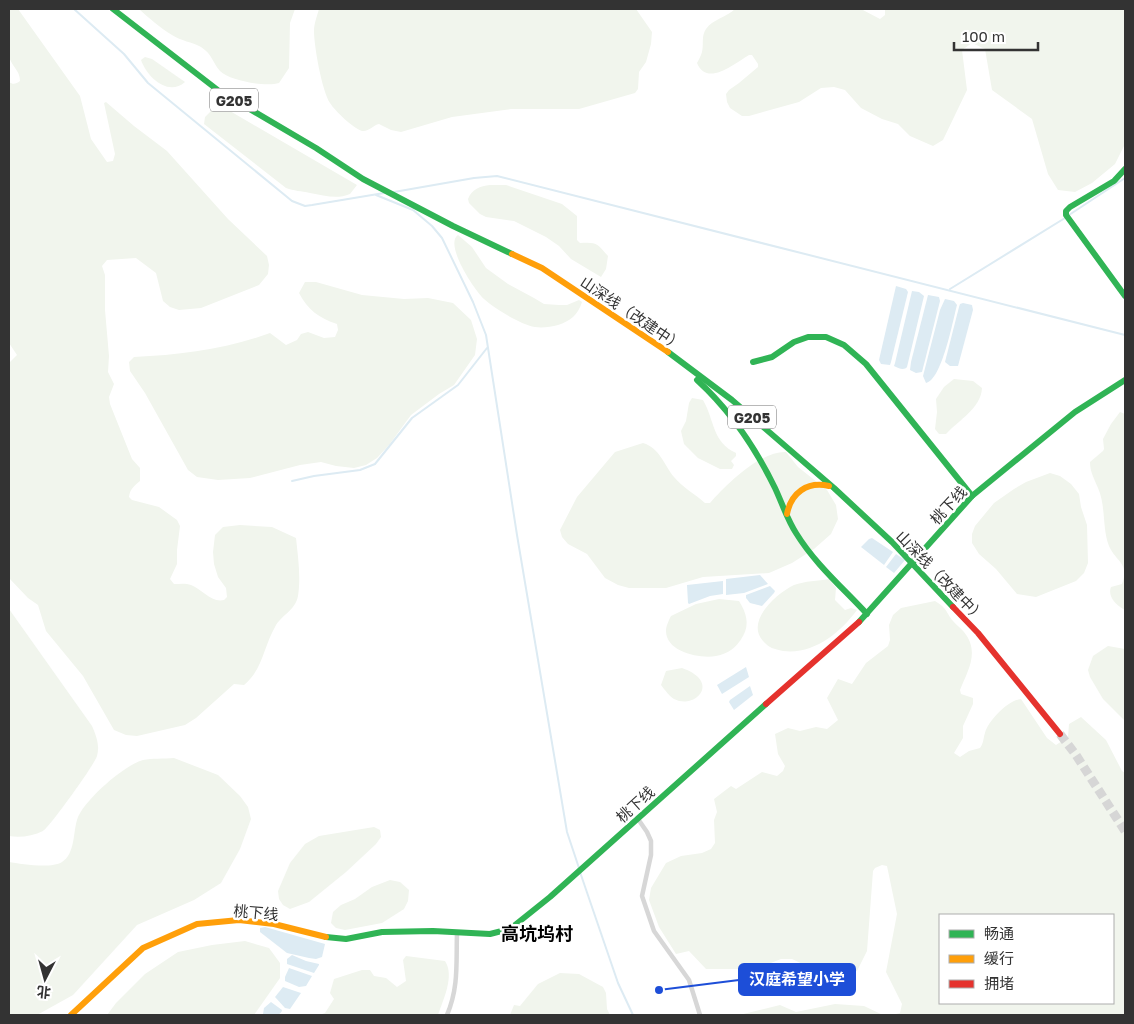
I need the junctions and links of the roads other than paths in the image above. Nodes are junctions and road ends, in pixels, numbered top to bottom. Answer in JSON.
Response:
{"nodes":[{"id":1,"x":113,"y":9,"type":"edge"},
{"id":2,"x":1125,"y":169,"type":"edge"},
{"id":3,"x":1125,"y":296,"type":"edge"},
{"id":4,"x":646,"y":337,"type":"junction"},
{"id":5,"x":753,"y":362,"type":"dead end"},
{"id":6,"x":1125,"y":380,"type":"edge"},
{"id":7,"x":834,"y":488,"type":"junction"},
{"id":8,"x":972,"y":496,"type":"junction"},
{"id":9,"x":787,"y":514,"type":"junction"},
{"id":10,"x":867,"y":614,"type":"junction"},
{"id":11,"x":1060,"y":734,"type":"tunnel mouth"},
{"id":12,"x":638,"y":819,"type":"junction"},
{"id":13,"x":457,"y":933,"type":"junction"},
{"id":14,"x":71,"y":1015,"type":"edge"},
{"id":15,"x":447,"y":1015,"type":"edge"},
{"id":16,"x":700,"y":1015,"type":"edge"}],
"edges":[{"from":1,"to":4,"type":"main road","name":"山深线（改建中）","number":"G205"},
{"from":2,"to":3,"type":"main road"},
{"from":4,"to":7,"type":"main road","name":"山深线（改建中）","number":"G205"},
{"from":4,"to":9,"type":"main road"},
{"from":5,"to":8,"type":"main road"},
{"from":6,"to":8,"type":"main road","name":"桃下线"},
{"from":7,"to":9,"type":"main road"},
{"from":7,"to":11,"type":"main road","name":"山深线（改建中）","number":"G205"},
{"from":8,"to":10,"type":"main road","name":"桃下线"},
{"from":9,"to":10,"type":"main road"},
{"from":10,"to":12,"type":"main road","name":"桃下线"},
{"from":12,"to":13,"type":"main road","name":"桃下线"},
{"from":12,"to":16,"type":"street"},
{"from":13,"to":14,"type":"main road","name":"桃下线"},
{"from":13,"to":15,"type":"street"}]}
